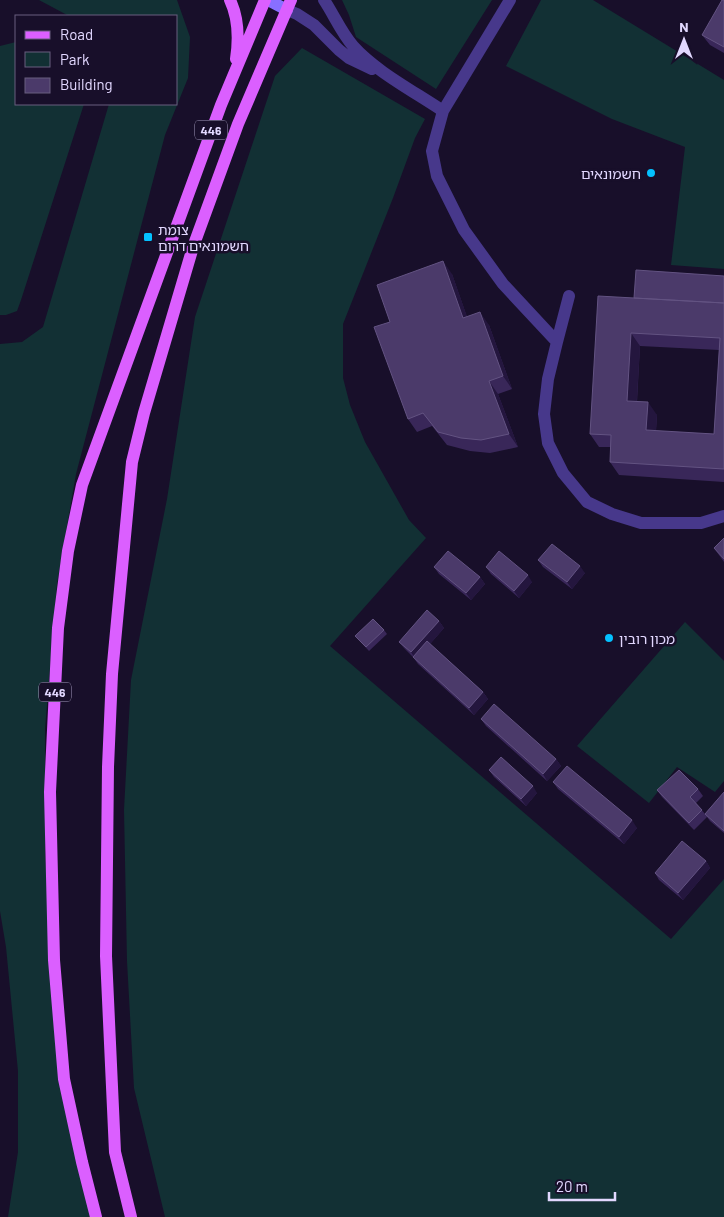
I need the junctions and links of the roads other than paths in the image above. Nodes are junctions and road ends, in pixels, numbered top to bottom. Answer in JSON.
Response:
{"nodes":[{"id":1,"x":230,"y":0,"type":"edge"},
{"id":2,"x":266,"y":0,"type":"edge"},
{"id":3,"x":324,"y":0,"type":"edge"},
{"id":4,"x":510,"y":0,"type":"edge"},
{"id":5,"x":289,"y":5,"type":"edge"},
{"id":6,"x":232,"y":77,"type":"junction"},
{"id":7,"x":392,"y":78,"type":"junction"},
{"id":8,"x":443,"y":111,"type":"junction"},
{"id":9,"x":569,"y":296,"type":"dead end"},
{"id":10,"x":556,"y":342,"type":"junction"},
{"id":11,"x":724,"y":516,"type":"edge"},
{"id":12,"x":96,"y":1217,"type":"edge"},
{"id":13,"x":131,"y":1217,"type":"edge"}],
"edges":[{"from":1,"to":6,"type":"main road"},
{"from":2,"to":5,"type":"street"},
{"from":2,"to":6,"type":"main road","number":"446"},
{"from":3,"to":7,"type":"street"},
{"from":4,"to":8,"type":"street"},
{"from":5,"to":7,"type":"street"},
{"from":5,"to":13,"type":"main road","number":"446"},
{"from":6,"to":12,"type":"main road","number":"446"},
{"from":7,"to":8,"type":"street"},
{"from":8,"to":10,"type":"street"},
{"from":9,"to":10,"type":"street"},
{"from":10,"to":11,"type":"street"}]}
